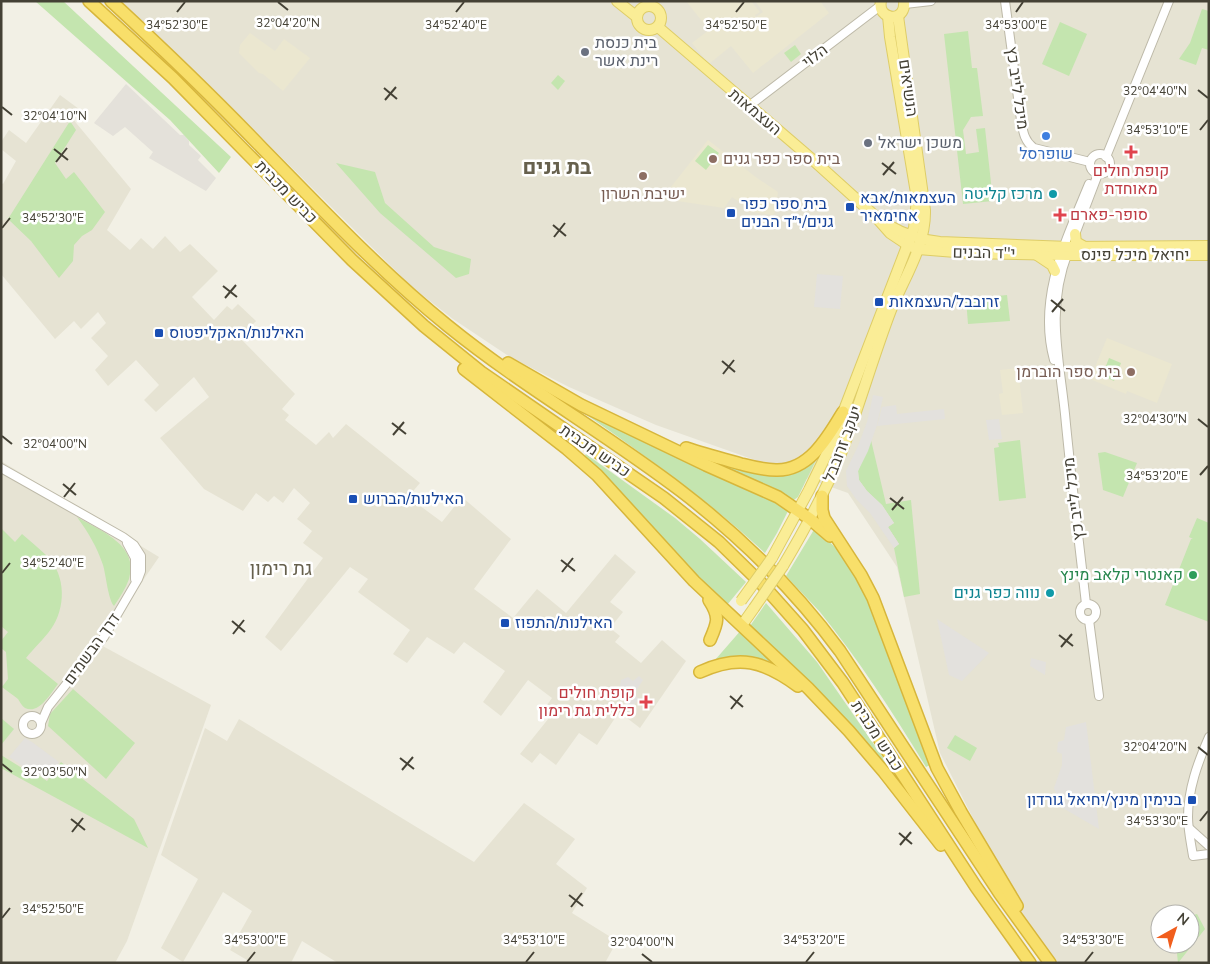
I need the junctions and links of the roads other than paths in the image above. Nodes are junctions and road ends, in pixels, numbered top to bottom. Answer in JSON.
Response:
{"nodes":[{"id":1,"x":89,"y":1,"type":"edge"},
{"id":2,"x":111,"y":1,"type":"edge"},
{"id":3,"x":616,"y":1,"type":"edge"},
{"id":4,"x":931,"y":1,"type":"edge"},
{"id":5,"x":1005,"y":1,"type":"edge"},
{"id":6,"x":1169,"y":1,"type":"edge"},
{"id":7,"x":904,"y":2,"type":"edge"},
{"id":8,"x":642,"y":4,"type":"edge"},
{"id":9,"x":881,"y":4,"type":"edge"},
{"id":10,"x":893,"y":16,"type":"junction"},
{"id":11,"x":637,"y":17,"type":"junction"},
{"id":12,"x":658,"y":27,"type":"junction"},
{"id":13,"x":749,"y":106,"type":"junction"},
{"id":14,"x":1106,"y":157,"type":"junction"},
{"id":15,"x":1090,"y":162,"type":"junction"},
{"id":16,"x":1096,"y":173,"type":"junction"},
{"id":17,"x":875,"y":216,"type":"junction"},
{"id":18,"x":925,"y":225,"type":"junction"},
{"id":19,"x":890,"y":233,"type":"junction"},
{"id":20,"x":1075,"y":234,"type":"junction"},
{"id":21,"x":915,"y":243,"type":"junction"},
{"id":22,"x":1083,"y":246,"type":"junction"},
{"id":23,"x":1209,"y":246,"type":"edge"},
{"id":24,"x":939,"y":247,"type":"junction"},
{"id":25,"x":1065,"y":251,"type":"junction"},
{"id":26,"x":1036,"y":254,"type":"junction"},
{"id":27,"x":1209,"y":255,"type":"edge"},
{"id":28,"x":901,"y":259,"type":"junction"},
{"id":29,"x":908,"y":270,"type":"junction"},
{"id":30,"x":1055,"y":271,"type":"junction"},
{"id":31,"x":410,"y":314,"type":"junction"},
{"id":32,"x":449,"y":327,"type":"junction"},
{"id":33,"x":1063,"y":393,"type":"junction"},
{"id":34,"x":843,"y":412,"type":"junction"},
{"id":35,"x":634,"y":431,"type":"junction"},
{"id":36,"x":1,"y":468,"type":"edge"},
{"id":37,"x":822,"y":496,"type":"junction"},
{"id":38,"x":798,"y":510,"type":"junction"},
{"id":39,"x":810,"y":519,"type":"junction"},
{"id":40,"x":849,"y":558,"type":"junction"},
{"id":41,"x":702,"y":588,"type":"junction"},
{"id":42,"x":730,"y":615,"type":"junction"},
{"id":43,"x":742,"y":625,"type":"junction"},
{"id":44,"x":710,"y":640,"type":"dead end"},
{"id":45,"x":700,"y":672,"type":"dead end"},
{"id":46,"x":1099,"y":696,"type":"dead end"},
{"id":47,"x":48,"y":707,"type":"junction"},
{"id":48,"x":833,"y":714,"type":"junction"},
{"id":49,"x":34,"y":716,"type":"junction"},
{"id":50,"x":41,"y":723,"type":"junction"},
{"id":51,"x":1209,"y":737,"type":"edge"},
{"id":52,"x":1189,"y":828,"type":"junction"},
{"id":53,"x":1209,"y":846,"type":"edge"},
{"id":54,"x":1192,"y":852,"type":"junction"},
{"id":55,"x":1209,"y":854,"type":"edge"},
{"id":56,"x":993,"y":912,"type":"junction"},
{"id":57,"x":1030,"y":963,"type":"edge"},
{"id":58,"x":1051,"y":963,"type":"edge"}],
"edges":[{"from":1,"to":31,"type":"highway","name":"כביש מכבית"},
{"from":2,"to":32,"type":"highway","name":"כביש מכבית"},
{"from":3,"to":11,"type":"main road"},
{"from":4,"to":7,"type":"street"},
{"from":5,"to":15,"type":"street","name":"מיכל לייב כץ"},
{"from":6,"to":14,"type":"street"},
{"from":7,"to":10,"type":"main road"},
{"from":8,"to":11,"type":"main road"},
{"from":8,"to":12,"type":"main road"},
{"from":9,"to":10,"type":"main road"},
{"from":9,"to":13,"type":"street","name":"הלוי"},
{"from":10,"to":18,"type":"main road","name":"הנשיאים"},
{"from":10,"to":21,"type":"main road","name":"הנשיאים"},
{"from":11,"to":12,"type":"main road"},
{"from":12,"to":13,"type":"main road","name":"העצמאות"},
{"from":13,"to":17,"type":"main road","name":"העצמאות"},
{"from":14,"to":15,"type":"street"},
{"from":14,"to":16,"type":"street"},
{"from":15,"to":16,"type":"street"},
{"from":16,"to":20,"type":"street"},
{"from":16,"to":25,"type":"street"},
{"from":17,"to":19,"type":"main road","name":"העצמאות"},
{"from":17,"to":21,"type":"main road","name":"העצמאות"},
{"from":18,"to":21,"type":"main road","name":"הנשיאים"},
{"from":18,"to":24,"type":"main road"},
{"from":19,"to":21,"type":"main road","name":"העצמאות"},
{"from":19,"to":28,"type":"main road"},
{"from":20,"to":22,"type":"main road"},
{"from":20,"to":25,"type":"street"},
{"from":21,"to":24,"type":"main road","name":"י''ד הבנים"},
{"from":21,"to":28,"type":"main road","name":"יעקב זרובבל"},
{"from":21,"to":29,"type":"main road","name":"יעקב זרובבל"},
{"from":22,"to":23,"type":"main road","name":"יחיאל מיכל פינס"},
{"from":22,"to":25,"type":"main road","name":"יחיאל מיכל פינס"},
{"from":24,"to":25,"type":"main road","name":"י''ד הבנים"},
{"from":24,"to":26,"type":"main road","name":"י''ד הבנים"},
{"from":24,"to":29,"type":"main road"},
{"from":25,"to":26,"type":"main road","name":"י''ד הבנים"},
{"from":25,"to":27,"type":"main road","name":"יחיאל מיכל פינס"},
{"from":25,"to":30,"type":"street","name":"מיכל לייב כץ"},
{"from":25,"to":33,"type":"street","name":"מיכל לייב כץ"},
{"from":26,"to":30,"type":"main road"},
{"from":28,"to":34,"type":"main road","name":"יעקב זרובבל"},
{"from":29,"to":37,"type":"main road","name":"יעקב זרובבל"},
{"from":30,"to":33,"type":"street","name":"מיכל לייב כץ"},
{"from":31,"to":41,"type":"highway"},
{"from":31,"to":56,"type":"highway","name":"כביש מכבית"},
{"from":32,"to":35,"type":"highway"},
{"from":32,"to":58,"type":"highway","name":"כביש מכבית"},
{"from":33,"to":46,"type":"street","name":"מיכל לייב כץ"},
{"from":34,"to":35,"type":"highway"},
{"from":34,"to":38,"type":"main road","name":"יעקב זרובבל"},
{"from":35,"to":38,"type":"highway"},
{"from":36,"to":47,"type":"street","name":"דרך הבשמים"},
{"from":37,"to":39,"type":"main road","name":"יעקב זרובבל"},
{"from":37,"to":40,"type":"highway"},
{"from":38,"to":39,"type":"highway"},
{"from":38,"to":42,"type":"main road","name":"יעקב זרובבל","bridge":true},
{"from":39,"to":40,"type":"highway"},
{"from":39,"to":43,"type":"main road","name":"יעקב זרובבל","bridge":true},
{"from":40,"to":58,"type":"highway"},
{"from":41,"to":42,"type":"highway"},
{"from":41,"to":44,"type":"highway"},
{"from":42,"to":43,"type":"highway"},
{"from":43,"to":48,"type":"highway"},
{"from":45,"to":48,"type":"highway"},
{"from":47,"to":49,"type":"street","name":"דרך הבשמים"},
{"from":47,"to":50,"type":"street","name":"דרך הבשמים"},
{"from":48,"to":56,"type":"highway"},
{"from":49,"to":50,"type":"street"},
{"from":49,"to":50,"type":"street"},
{"from":51,"to":52,"type":"street"},
{"from":52,"to":53,"type":"street"},
{"from":52,"to":54,"type":"street"},
{"from":53,"to":54,"type":"street"},
{"from":54,"to":55,"type":"street"},
{"from":56,"to":57,"type":"highway","name":"כביש מכבית"}]}
